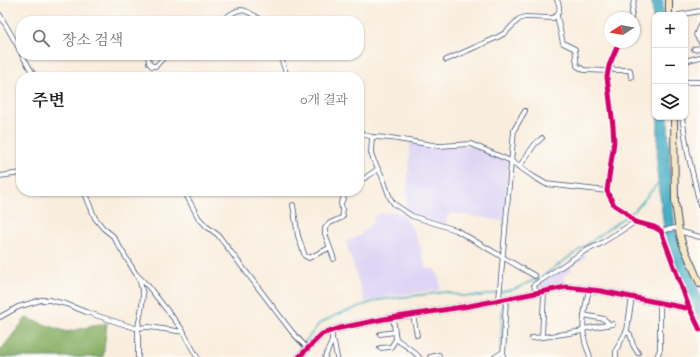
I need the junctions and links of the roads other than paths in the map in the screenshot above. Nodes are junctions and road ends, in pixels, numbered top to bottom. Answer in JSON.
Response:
{"nodes":[{"id":1,"x":557,"y":0,"type":"edge"},
{"id":2,"x":634,"y":0,"type":"edge"},
{"id":3,"x":669,"y":0,"type":"edge"},
{"id":4,"x":700,"y":11,"type":"edge"},
{"id":5,"x":632,"y":12,"type":"edge"},
{"id":6,"x":669,"y":12,"type":"edge"},
{"id":7,"x":688,"y":13,"type":"edge"},
{"id":8,"x":0,"y":15,"type":"edge"},
{"id":9,"x":227,"y":16,"type":"edge"},
{"id":10,"x":255,"y":16,"type":"edge"},
{"id":11,"x":558,"y":16,"type":"junction"},
{"id":12,"x":700,"y":25,"type":"edge"},
{"id":13,"x":700,"y":41,"type":"edge"},
{"id":14,"x":16,"y":43,"type":"edge"},
{"id":15,"x":617,"y":48,"type":"edge"},
{"id":16,"x":700,"y":48,"type":"edge"},
{"id":17,"x":694,"y":50,"type":"dead end"},
{"id":18,"x":700,"y":57,"type":"edge"},
{"id":19,"x":25,"y":60,"type":"edge"},
{"id":20,"x":149,"y":60,"type":"edge"},
{"id":21,"x":161,"y":60,"type":"edge"},
{"id":22,"x":282,"y":60,"type":"edge"},
{"id":23,"x":446,"y":60,"type":"dead end"},
{"id":24,"x":688,"y":60,"type":"edge"},
{"id":25,"x":609,"y":69,"type":"junction"},
{"id":26,"x":32,"y":72,"type":"edge"},
{"id":27,"x":286,"y":72,"type":"edge"},
{"id":28,"x":631,"y":77,"type":"dead end"},
{"id":29,"x":688,"y":82,"type":"edge"},
{"id":30,"x":700,"y":82,"type":"edge"},
{"id":31,"x":525,"y":111,"type":"dead end"},
{"id":32,"x":674,"y":120,"type":"edge"},
{"id":33,"x":682,"y":120,"type":"edge"},
{"id":34,"x":364,"y":135,"type":"edge"},
{"id":35,"x":372,"y":137,"type":"junction"},
{"id":36,"x":542,"y":138,"type":"dead end"},
{"id":37,"x":511,"y":161,"type":"junction"},
{"id":38,"x":519,"y":167,"type":"junction"},
{"id":39,"x":378,"y":169,"type":"junction"},
{"id":40,"x":16,"y":174,"type":"edge"},
{"id":41,"x":0,"y":176,"type":"edge"},
{"id":42,"x":364,"y":178,"type":"edge"},
{"id":43,"x":607,"y":191,"type":"junction"},
{"id":44,"x":86,"y":196,"type":"edge"},
{"id":45,"x":187,"y":196,"type":"edge"},
{"id":46,"x":344,"y":196,"type":"edge"},
{"id":47,"x":700,"y":202,"type":"edge"},
{"id":48,"x":293,"y":205,"type":"dead end"},
{"id":49,"x":634,"y":221,"type":"junction"},
{"id":50,"x":677,"y":230,"type":"junction"},
{"id":51,"x":662,"y":231,"type":"junction"},
{"id":52,"x":700,"y":237,"type":"edge"},
{"id":53,"x":329,"y":248,"type":"junction"},
{"id":54,"x":503,"y":256,"type":"junction"},
{"id":55,"x":334,"y":259,"type":"dead end"},
{"id":56,"x":138,"y":276,"type":"junction"},
{"id":57,"x":535,"y":276,"type":"dead end"},
{"id":58,"x":700,"y":284,"type":"edge"},
{"id":59,"x":589,"y":290,"type":"junction"},
{"id":60,"x":544,"y":292,"type":"junction"},
{"id":61,"x":536,"y":293,"type":"junction"},
{"id":62,"x":632,"y":297,"type":"junction"},
{"id":63,"x":503,"y":298,"type":"junction"},
{"id":64,"x":660,"y":302,"type":"junction"},
{"id":65,"x":689,"y":307,"type":"junction"},
{"id":66,"x":413,"y":315,"type":"junction"},
{"id":67,"x":584,"y":315,"type":"junction"},
{"id":68,"x":0,"y":317,"type":"edge"},
{"id":69,"x":393,"y":318,"type":"junction"},
{"id":70,"x":138,"y":327,"type":"junction"},
{"id":71,"x":583,"y":330,"type":"junction"},
{"id":72,"x":700,"y":330,"type":"edge"},
{"id":73,"x":332,"y":331,"type":"junction"},
{"id":74,"x":184,"y":332,"type":"junction"},
{"id":75,"x":395,"y":332,"type":"junction"},
{"id":76,"x":626,"y":332,"type":"junction"},
{"id":77,"x":380,"y":334,"type":"dead end"},
{"id":78,"x":417,"y":335,"type":"dead end"},
{"id":79,"x":542,"y":337,"type":"junction"},
{"id":80,"x":532,"y":338,"type":"dead end"},
{"id":81,"x":396,"y":339,"type":"junction"},
{"id":82,"x":332,"y":341,"type":"junction"},
{"id":83,"x":307,"y":347,"type":"junction"},
{"id":84,"x":380,"y":348,"type":"dead end"},
{"id":85,"x":638,"y":353,"type":"dead end"},
{"id":86,"x":502,"y":354,"type":"edge"},
{"id":87,"x":439,"y":355,"type":"dead end"},
{"id":88,"x":138,"y":357,"type":"edge"},
{"id":89,"x":197,"y":357,"type":"edge"},
{"id":90,"x":299,"y":357,"type":"edge"},
{"id":91,"x":325,"y":357,"type":"edge"},
{"id":92,"x":337,"y":357,"type":"edge"},
{"id":93,"x":419,"y":357,"type":"edge"},
{"id":94,"x":430,"y":357,"type":"edge"},
{"id":95,"x":495,"y":357,"type":"edge"},
{"id":96,"x":590,"y":357,"type":"edge"},
{"id":97,"x":616,"y":357,"type":"edge"},
{"id":98,"x":657,"y":357,"type":"edge"}],
"edges":[{"from":1,"to":11,"type":"street"},
{"from":2,"to":5,"type":"street"},
{"from":3,"to":6,"type":"street"},
{"from":4,"to":7,"type":"street"},
{"from":8,"to":14,"type":"street"},
{"from":9,"to":10,"type":"street"},
{"from":11,"to":23,"type":"street"},
{"from":11,"to":25,"type":"street"},
{"from":12,"to":13,"type":"street"},
{"from":15,"to":25,"type":"street"},
{"from":16,"to":17,"type":"street"},
{"from":18,"to":24,"type":"street"},
{"from":19,"to":26,"type":"street"},
{"from":20,"to":21,"type":"street"},
{"from":22,"to":27,"type":"street"},
{"from":25,"to":28,"type":"street"},
{"from":25,"to":43,"type":"street"},
{"from":29,"to":30,"type":"street"},
{"from":31,"to":37,"type":"street"},
{"from":32,"to":50,"type":"street"},
{"from":33,"to":47,"type":"street"},
{"from":34,"to":35,"type":"street"},
{"from":35,"to":37,"type":"street"},
{"from":35,"to":39,"type":"street"},
{"from":36,"to":38,"type":"street"},
{"from":37,"to":38,"type":"street"},
{"from":37,"to":54,"type":"street"},
{"from":38,"to":43,"type":"street"},
{"from":39,"to":42,"type":"street"},
{"from":39,"to":54,"type":"street"},
{"from":40,"to":41,"type":"street"},
{"from":43,"to":49,"type":"street"},
{"from":44,"to":56,"type":"street"},
{"from":45,"to":83,"type":"street"},
{"from":46,"to":53,"type":"street"},
{"from":48,"to":53,"type":"street"},
{"from":49,"to":51,"type":"street"},
{"from":49,"to":61,"type":"street"},
{"from":50,"to":51,"type":"street"},
{"from":50,"to":52,"type":"street"},
{"from":50,"to":58,"type":"street"},
{"from":51,"to":65,"type":"street"},
{"from":53,"to":55,"type":"street"},
{"from":54,"to":57,"type":"street"},
{"from":54,"to":63,"type":"street"},
{"from":56,"to":70,"type":"street"},
{"from":56,"to":74,"type":"street"},
{"from":59,"to":60,"type":"street"},
{"from":59,"to":62,"type":"street"},
{"from":59,"to":67,"type":"street"},
{"from":60,"to":61,"type":"street"},
{"from":60,"to":79,"type":"street"},
{"from":61,"to":63,"type":"street"},
{"from":62,"to":64,"type":"street"},
{"from":62,"to":76,"type":"street"},
{"from":63,"to":66,"type":"street"},
{"from":63,"to":86,"type":"street"},
{"from":64,"to":65,"type":"street"},
{"from":64,"to":98,"type":"street"},
{"from":65,"to":72,"type":"street"},
{"from":66,"to":69,"type":"street"},
{"from":66,"to":78,"type":"street"},
{"from":67,"to":71,"type":"street"},
{"from":67,"to":71,"type":"street"},
{"from":68,"to":70,"type":"street"},
{"from":69,"to":73,"type":"street"},
{"from":69,"to":75,"type":"street"},
{"from":70,"to":74,"type":"street"},
{"from":70,"to":88,"type":"street"},
{"from":71,"to":79,"type":"street"},
{"from":71,"to":96,"type":"street"},
{"from":73,"to":82,"type":"street"},
{"from":73,"to":83,"type":"street"},
{"from":74,"to":89,"type":"street"},
{"from":75,"to":77,"type":"street"},
{"from":75,"to":81,"type":"street"},
{"from":76,"to":85,"type":"street"},
{"from":76,"to":97,"type":"street"},
{"from":79,"to":80,"type":"street"},
{"from":81,"to":84,"type":"street"},
{"from":81,"to":93,"type":"street"},
{"from":82,"to":91,"type":"street"},
{"from":82,"to":92,"type":"street"},
{"from":83,"to":90,"type":"street"},
{"from":86,"to":95,"type":"street"},
{"from":87,"to":94,"type":"street"}]}
